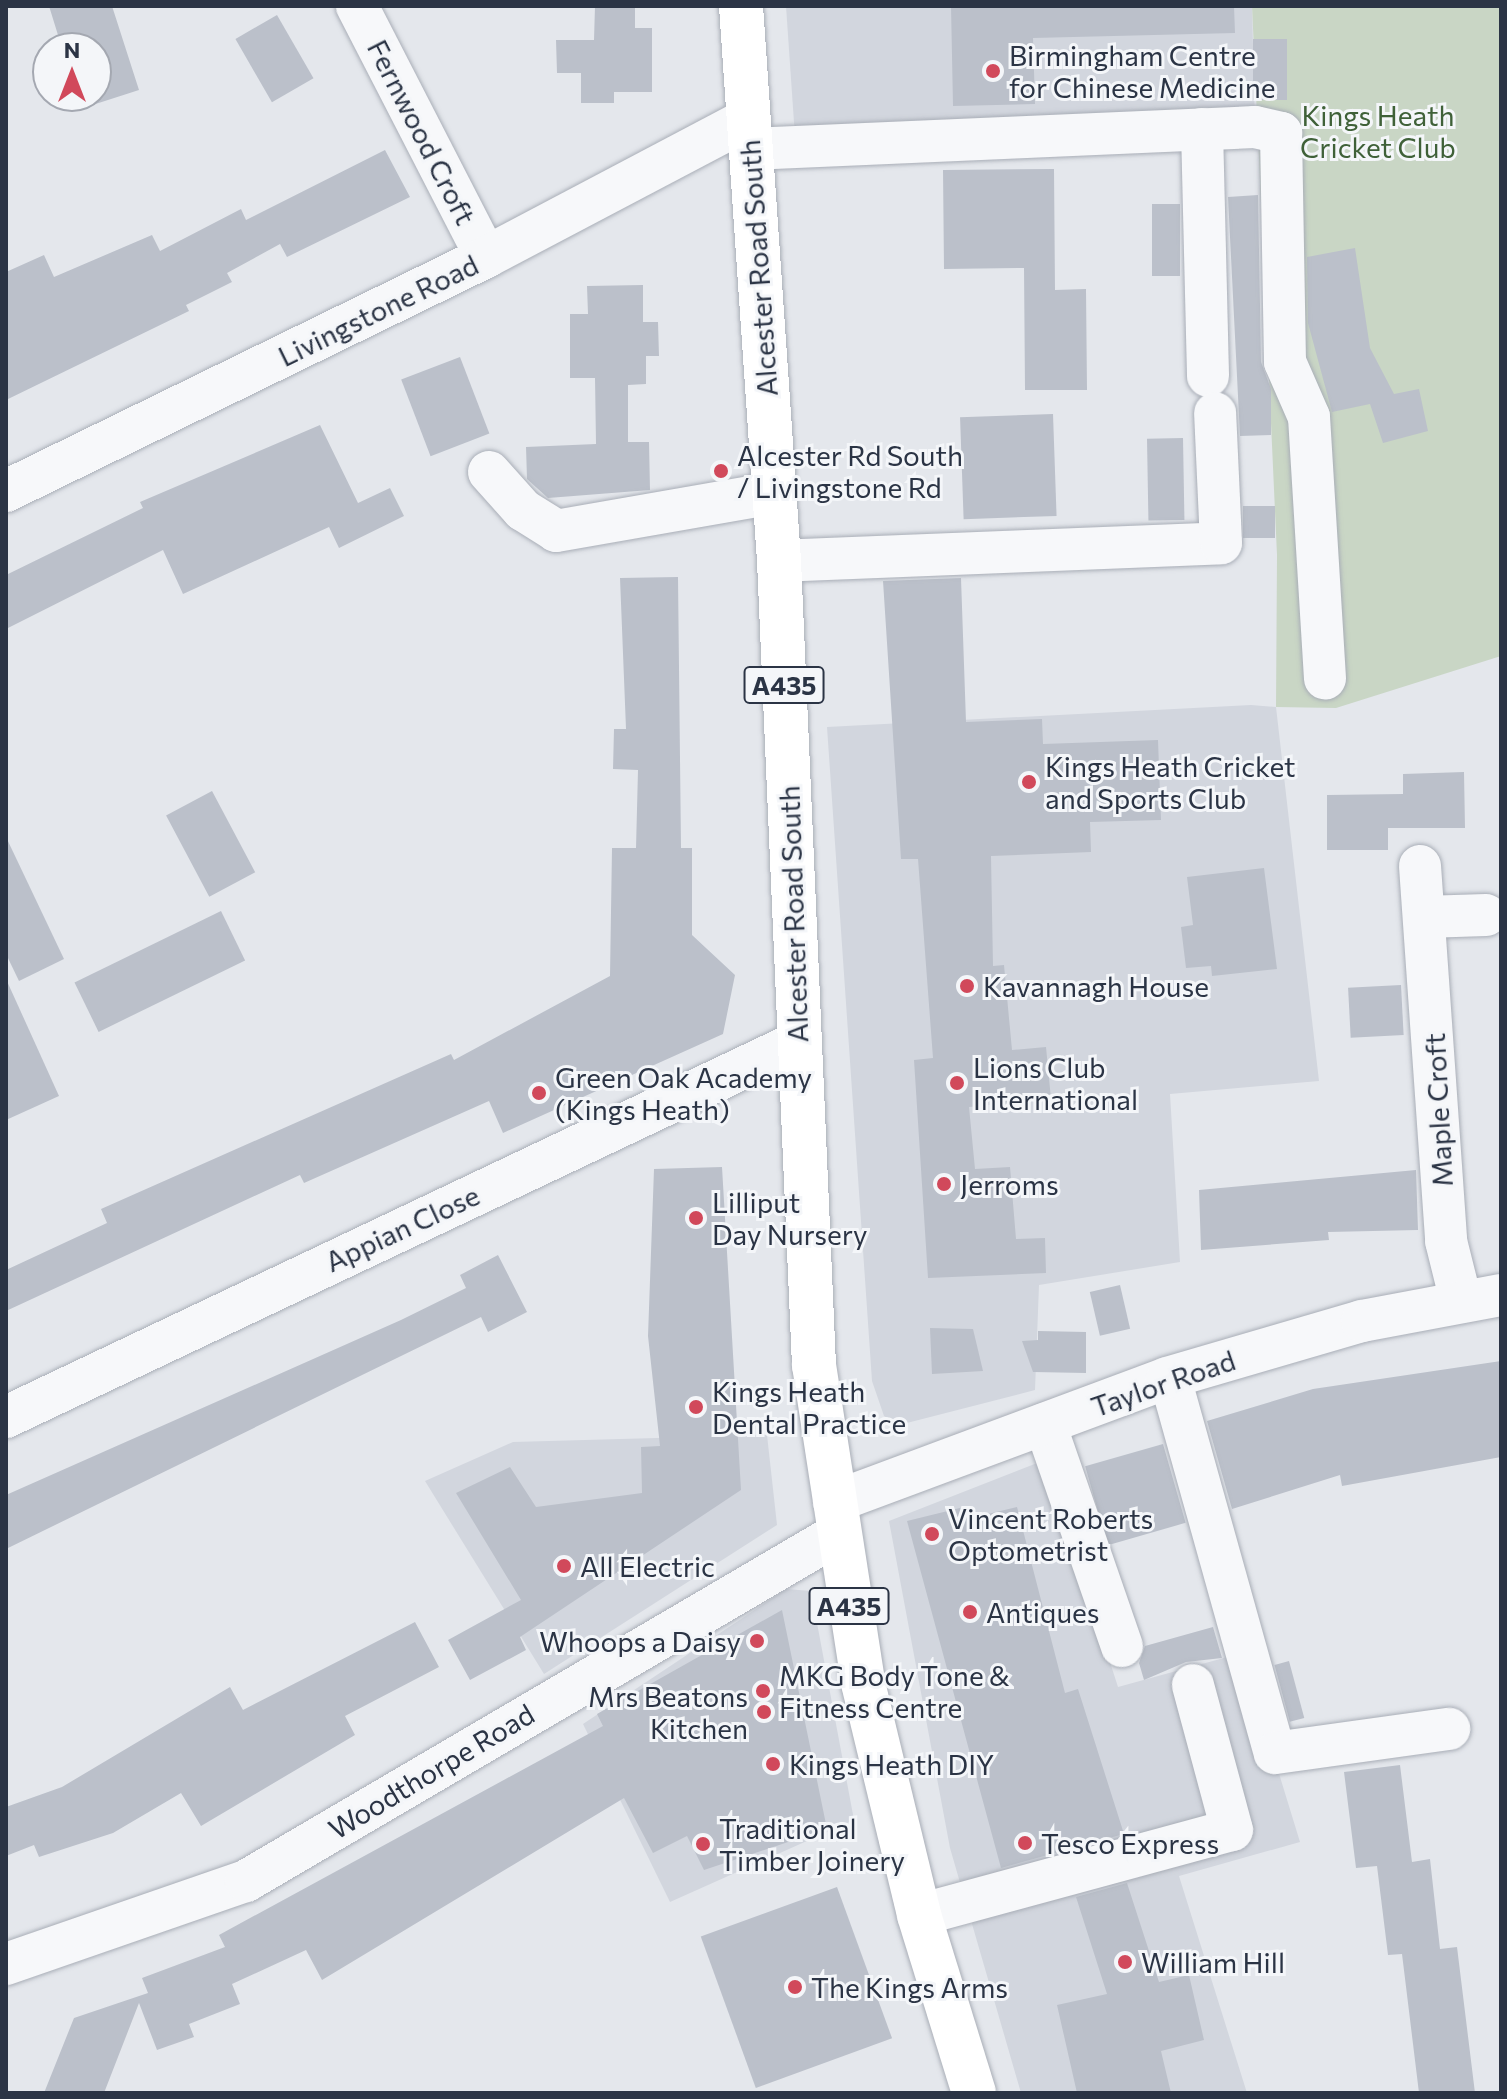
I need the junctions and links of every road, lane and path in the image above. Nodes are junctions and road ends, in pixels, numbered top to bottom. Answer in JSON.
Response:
{"nodes":[{"id":1,"x":357,"y":6,"type":"edge"},
{"id":2,"x":741,"y":6,"type":"edge"},
{"id":3,"x":1202,"y":129,"type":"junction"},
{"id":4,"x":748,"y":134,"type":"junction"},
{"id":5,"x":486,"y":257,"type":"junction"},
{"id":6,"x":489,"y":472,"type":"dead end"},
{"id":7,"x":6,"y":491,"type":"edge"},
{"id":8,"x":774,"y":493,"type":"junction"},
{"id":9,"x":779,"y":561,"type":"junction"},
{"id":10,"x":1325,"y":679,"type":"dead end"},
{"id":11,"x":1420,"y":866,"type":"dead end"},
{"id":12,"x":1486,"y":915,"type":"dead end"},
{"id":13,"x":1424,"y":917,"type":"junction"},
{"id":14,"x":798,"y":1042,"type":"junction"},
{"id":15,"x":1481,"y":1298,"type":"edge"},
{"id":16,"x":1170,"y":1378,"type":"junction"},
{"id":17,"x":6,"y":1417,"type":"edge"},
{"id":18,"x":1045,"y":1424,"type":"junction"},
{"id":19,"x":835,"y":1519,"type":"junction"},
{"id":20,"x":1122,"y":1646,"type":"dead end"},
{"id":21,"x":1193,"y":1685,"type":"dead end"},
{"id":22,"x":1449,"y":1729,"type":"dead end"},
{"id":23,"x":919,"y":1915,"type":"junction"},
{"id":24,"x":6,"y":1964,"type":"edge"},
{"id":25,"x":974,"y":2093,"type":"edge"}],
"edges":[{"from":1,"to":5,"type":"street","name":"Fernwood Croft"},
{"from":2,"to":4,"type":"highway","name":"Alcester Road South","number":"A435"},
{"from":3,"to":4,"type":"street"},
{"from":3,"to":9,"type":"street"},
{"from":3,"to":10,"type":"street"},
{"from":4,"to":5,"type":"street","name":"Livingstone Road"},
{"from":4,"to":8,"type":"highway","name":"Alcester Road South","number":"A435"},
{"from":5,"to":7,"type":"street","name":"Livingstone Road"},
{"from":6,"to":8,"type":"street"},
{"from":8,"to":9,"type":"highway","name":"Alcester Road South","number":"A435"},
{"from":9,"to":14,"type":"highway","name":"Alcester Road South","number":"A435"},
{"from":11,"to":13,"type":"street","name":"Maple Croft"},
{"from":12,"to":13,"type":"street"},
{"from":13,"to":15,"type":"street","name":"Maple Croft"},
{"from":14,"to":17,"type":"street","name":"Appian Close"},
{"from":14,"to":19,"type":"highway","name":"Alcester Road South","number":"A435"},
{"from":15,"to":16,"type":"street","name":"Taylor Road"},
{"from":16,"to":18,"type":"street","name":"Taylor Road"},
{"from":16,"to":22,"type":"street"},
{"from":18,"to":19,"type":"street","name":"Taylor Road"},
{"from":18,"to":20,"type":"street"},
{"from":19,"to":23,"type":"highway","name":"Alcester Road South","number":"A435"},
{"from":19,"to":24,"type":"street","name":"Woodthorpe Road"},
{"from":21,"to":23,"type":"street"},
{"from":23,"to":25,"type":"highway","name":"Alcester Road South","number":"A435"}]}
